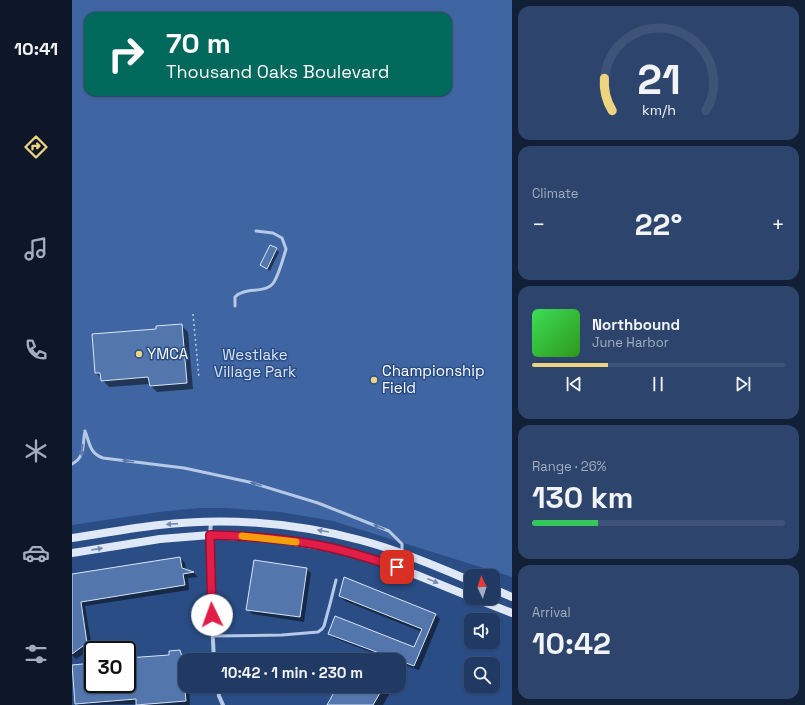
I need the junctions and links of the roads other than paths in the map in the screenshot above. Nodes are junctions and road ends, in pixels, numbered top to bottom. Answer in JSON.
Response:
{"nodes":[{"id":1,"x":256,"y":231,"type":"dead end"},
{"id":2,"x":235,"y":306,"type":"dead end"},
{"id":3,"x":72,"y":464,"type":"edge"},
{"id":4,"x":211,"y":522,"type":"junction"},
{"id":5,"x":210,"y":535,"type":"junction"},
{"id":6,"x":72,"y":538,"type":"edge"},
{"id":7,"x":72,"y":553,"type":"edge"},
{"id":8,"x":401,"y":553,"type":"junction"},
{"id":9,"x":397,"y":567,"type":"junction"},
{"id":10,"x":464,"y":578,"type":"edge"},
{"id":11,"x":336,"y":580,"type":"dead end"},
{"id":12,"x":500,"y":592,"type":"edge"},
{"id":13,"x":464,"y":594,"type":"edge"},
{"id":14,"x":512,"y":597,"type":"edge"},
{"id":15,"x":492,"y":605,"type":"edge"},
{"id":16,"x":512,"y":613,"type":"edge"},
{"id":17,"x":212,"y":636,"type":"junction"},
{"id":18,"x":213,"y":653,"type":"edge"},
{"id":19,"x":219,"y":693,"type":"edge"},
{"id":20,"x":224,"y":705,"type":"edge"}],
"edges":[{"from":1,"to":2,"type":"lane"},
{"from":8,"to":3,"type":"lane","one_way":true},
{"from":4,"to":5,"type":"street"},
{"from":4,"to":6,"type":"main road","one_way":true},
{"from":8,"to":4,"type":"main road","one_way":true},
{"from":7,"to":5,"type":"main road","one_way":true},
{"from":5,"to":9,"type":"main road"},
{"from":5,"to":17,"type":"street"},
{"from":8,"to":9,"type":"main road"},
{"from":8,"to":10,"type":"main road"},
{"from":9,"to":13,"type":"main road","one_way":true},
{"from":11,"to":17,"type":"lane"},
{"from":12,"to":14,"type":"main road"},
{"from":15,"to":16,"type":"main road"},
{"from":17,"to":18,"type":"street"},
{"from":19,"to":20,"type":"street"}]}
